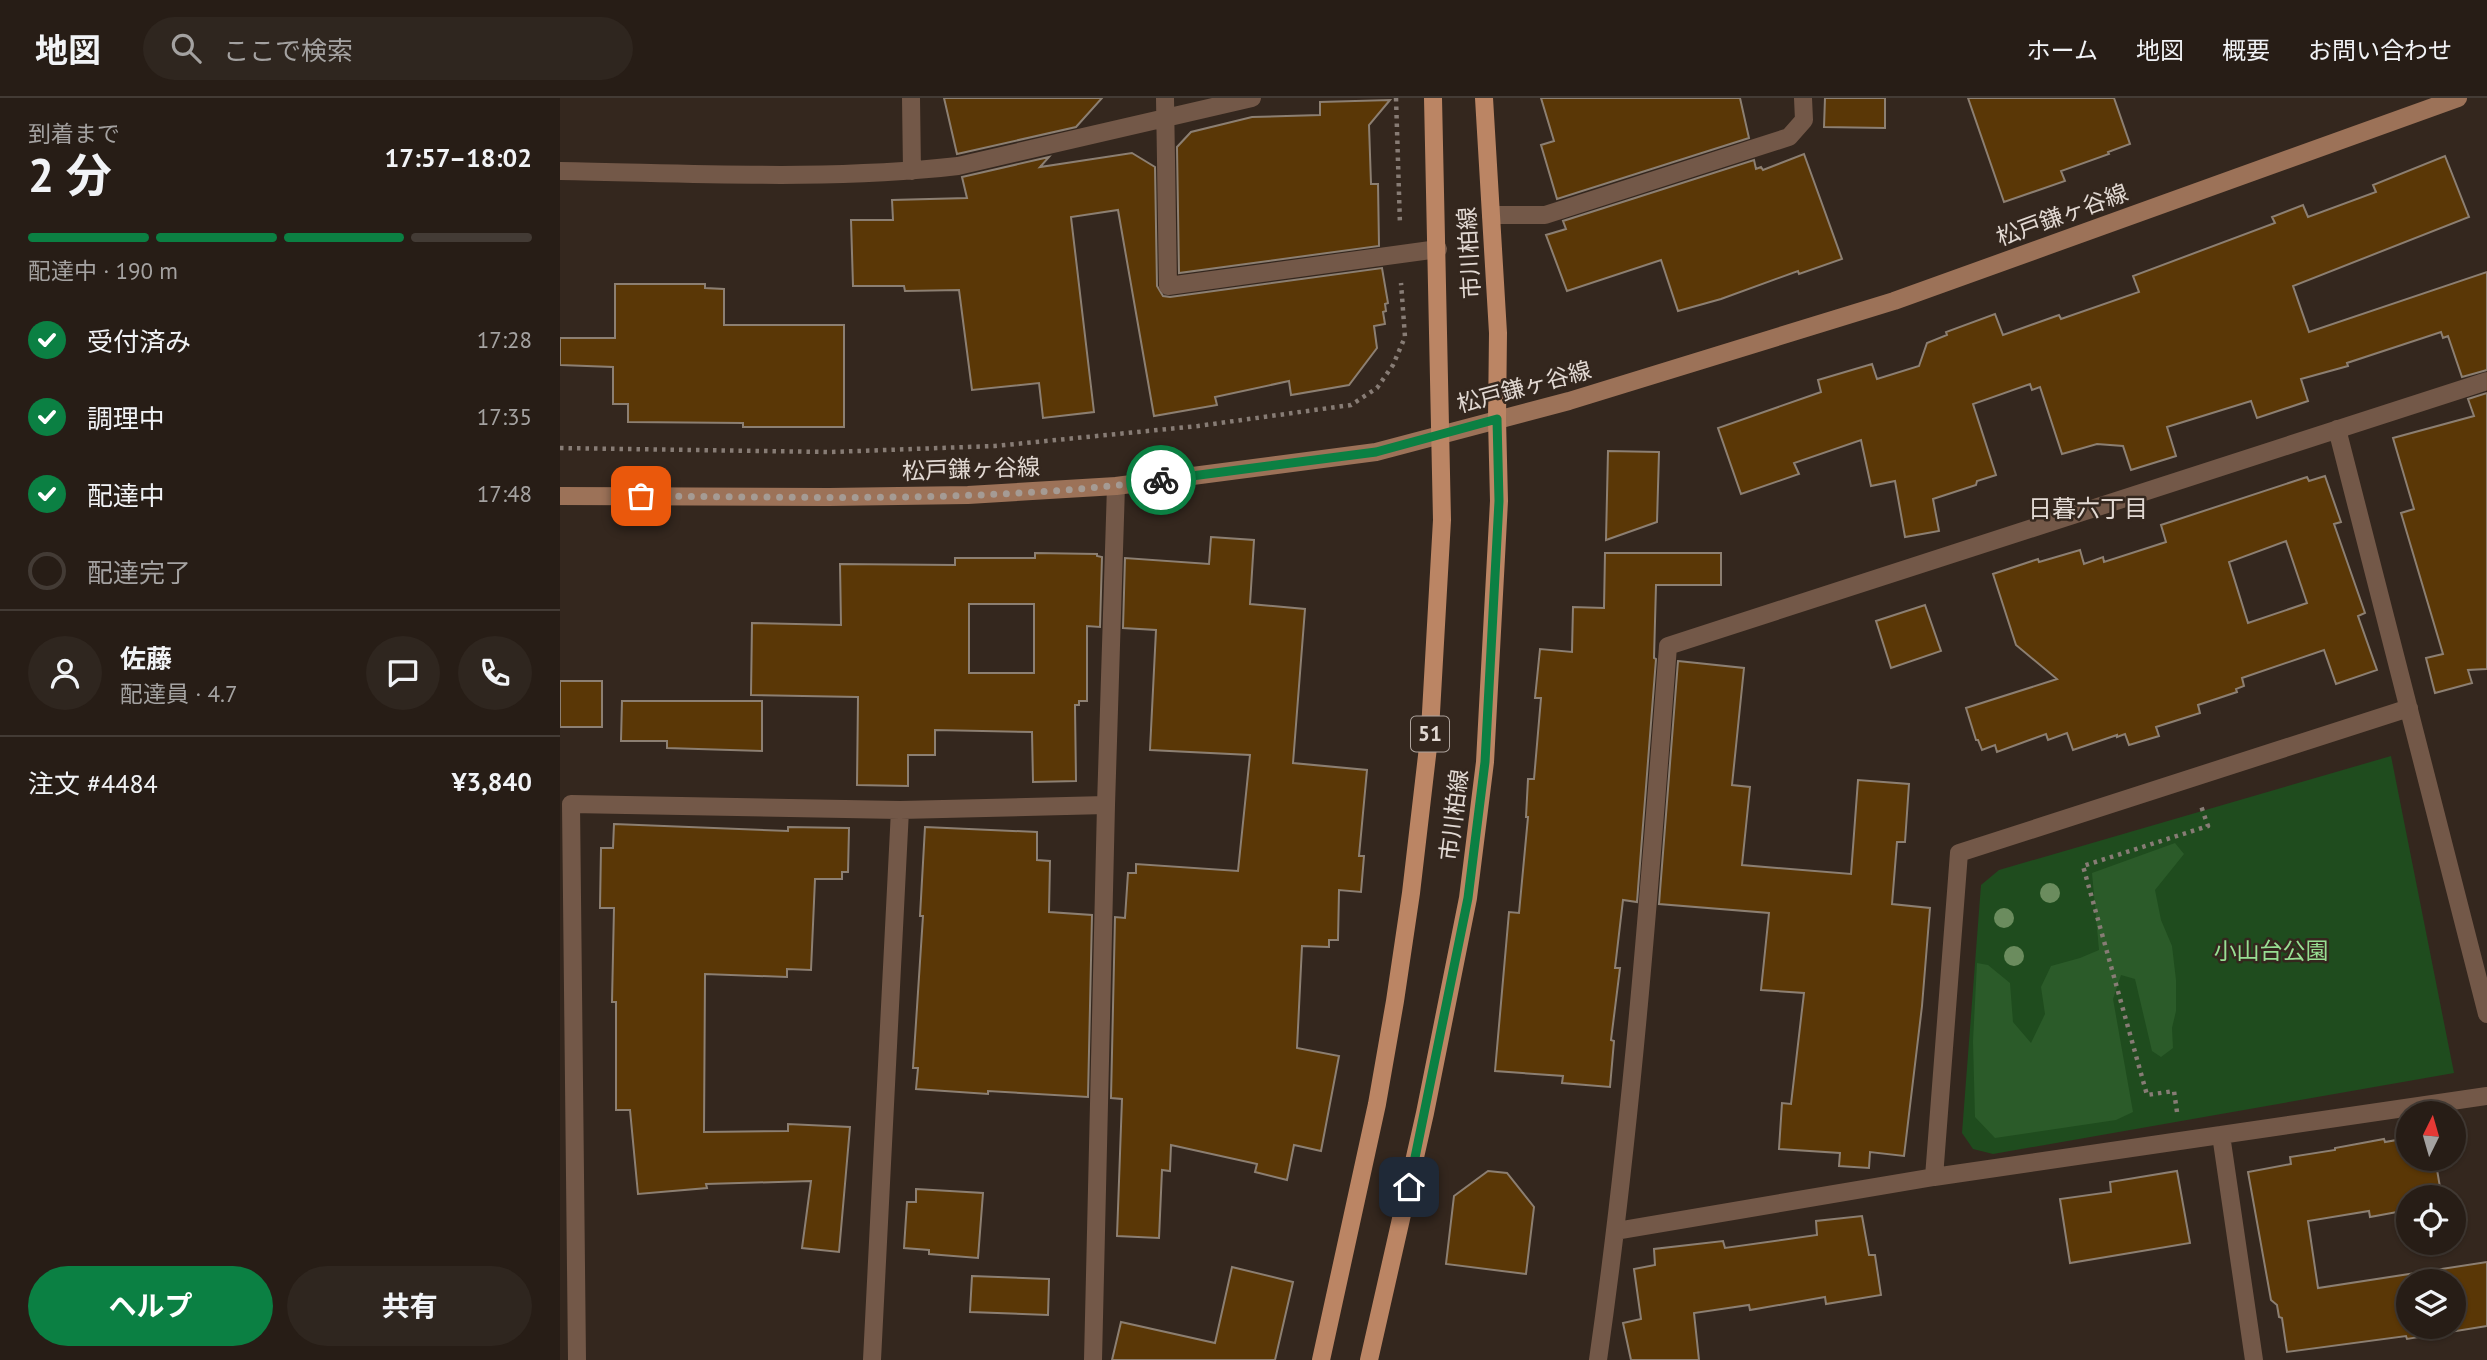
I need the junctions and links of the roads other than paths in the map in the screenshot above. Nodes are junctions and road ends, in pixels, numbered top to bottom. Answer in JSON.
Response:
{"nodes":[{"id":1,"x":911,"y":98,"type":"edge"},
{"id":2,"x":1165,"y":98,"type":"edge"},
{"id":3,"x":1252,"y":98,"type":"edge"},
{"id":4,"x":1433,"y":98,"type":"edge"},
{"id":5,"x":1484,"y":98,"type":"edge"},
{"id":6,"x":1803,"y":98,"type":"edge"},
{"id":7,"x":2458,"y":98,"type":"edge"},
{"id":8,"x":1165,"y":117,"type":"junction"},
{"id":9,"x":912,"y":171,"type":"junction"},
{"id":10,"x":560,"y":172,"type":"edge"},
{"id":11,"x":1491,"y":215,"type":"junction"},
{"id":12,"x":1438,"y":249,"type":"junction"},
{"id":13,"x":2487,"y":381,"type":"edge"},
{"id":14,"x":1497,"y":419,"type":"junction"},
{"id":15,"x":2337,"y":429,"type":"junction"},
{"id":16,"x":1440,"y":435,"type":"junction"},
{"id":17,"x":1116,"y":486,"type":"junction"},
{"id":18,"x":560,"y":495,"type":"edge"},
{"id":19,"x":2409,"y":708,"type":"junction"},
{"id":20,"x":565,"y":804,"type":"edge"},
{"id":21,"x":1105,"y":805,"type":"junction"},
{"id":22,"x":900,"y":810,"type":"junction"},
{"id":23,"x":2487,"y":1014,"type":"edge"},
{"id":24,"x":2487,"y":1096,"type":"edge"},
{"id":25,"x":2221,"y":1135,"type":"junction"},
{"id":26,"x":1934,"y":1177,"type":"junction"},
{"id":27,"x":1616,"y":1231,"type":"junction"},
{"id":28,"x":577,"y":1360,"type":"edge"},
{"id":29,"x":872,"y":1360,"type":"edge"},
{"id":30,"x":1093,"y":1360,"type":"edge"},
{"id":31,"x":1321,"y":1360,"type":"edge"},
{"id":32,"x":1369,"y":1360,"type":"edge"},
{"id":33,"x":1598,"y":1360,"type":"edge"},
{"id":34,"x":2254,"y":1360,"type":"edge"}],
"edges":[{"from":1,"to":9,"type":"street"},
{"from":2,"to":8,"type":"street"},
{"from":3,"to":8,"type":"street"},
{"from":4,"to":12,"type":"main road","name":"市川柏線","number":"51"},
{"from":5,"to":11,"type":"main road","name":"市川柏線"},
{"from":6,"to":11,"type":"street"},
{"from":7,"to":14,"type":"main road","name":"松戸鎌ヶ谷線"},
{"from":8,"to":9,"type":"street"},
{"from":8,"to":12,"type":"street"},
{"from":9,"to":10,"type":"street"},
{"from":11,"to":14,"type":"main road","name":"市川柏線"},
{"from":12,"to":16,"type":"main road","name":"市川柏線","number":"51"},
{"from":13,"to":15,"type":"street"},
{"from":14,"to":16,"type":"main road","name":"松戸鎌ヶ谷線"},
{"from":14,"to":32,"type":"main road","name":"市川柏線"},
{"from":15,"to":19,"type":"street"},
{"from":15,"to":27,"type":"street"},
{"from":16,"to":17,"type":"main road","name":"松戸鎌ヶ谷線"},
{"from":16,"to":31,"type":"main road","name":"市川柏線","number":"51"},
{"from":17,"to":18,"type":"main road","name":"松戸鎌ヶ谷線"},
{"from":17,"to":21,"type":"street"},
{"from":19,"to":23,"type":"street"},
{"from":19,"to":26,"type":"street"},
{"from":20,"to":22,"type":"street"},
{"from":20,"to":28,"type":"street"},
{"from":21,"to":22,"type":"street"},
{"from":21,"to":30,"type":"street"},
{"from":22,"to":29,"type":"street"},
{"from":24,"to":25,"type":"street"},
{"from":25,"to":26,"type":"street"},
{"from":25,"to":34,"type":"street"},
{"from":26,"to":27,"type":"street"},
{"from":27,"to":33,"type":"street"}]}
